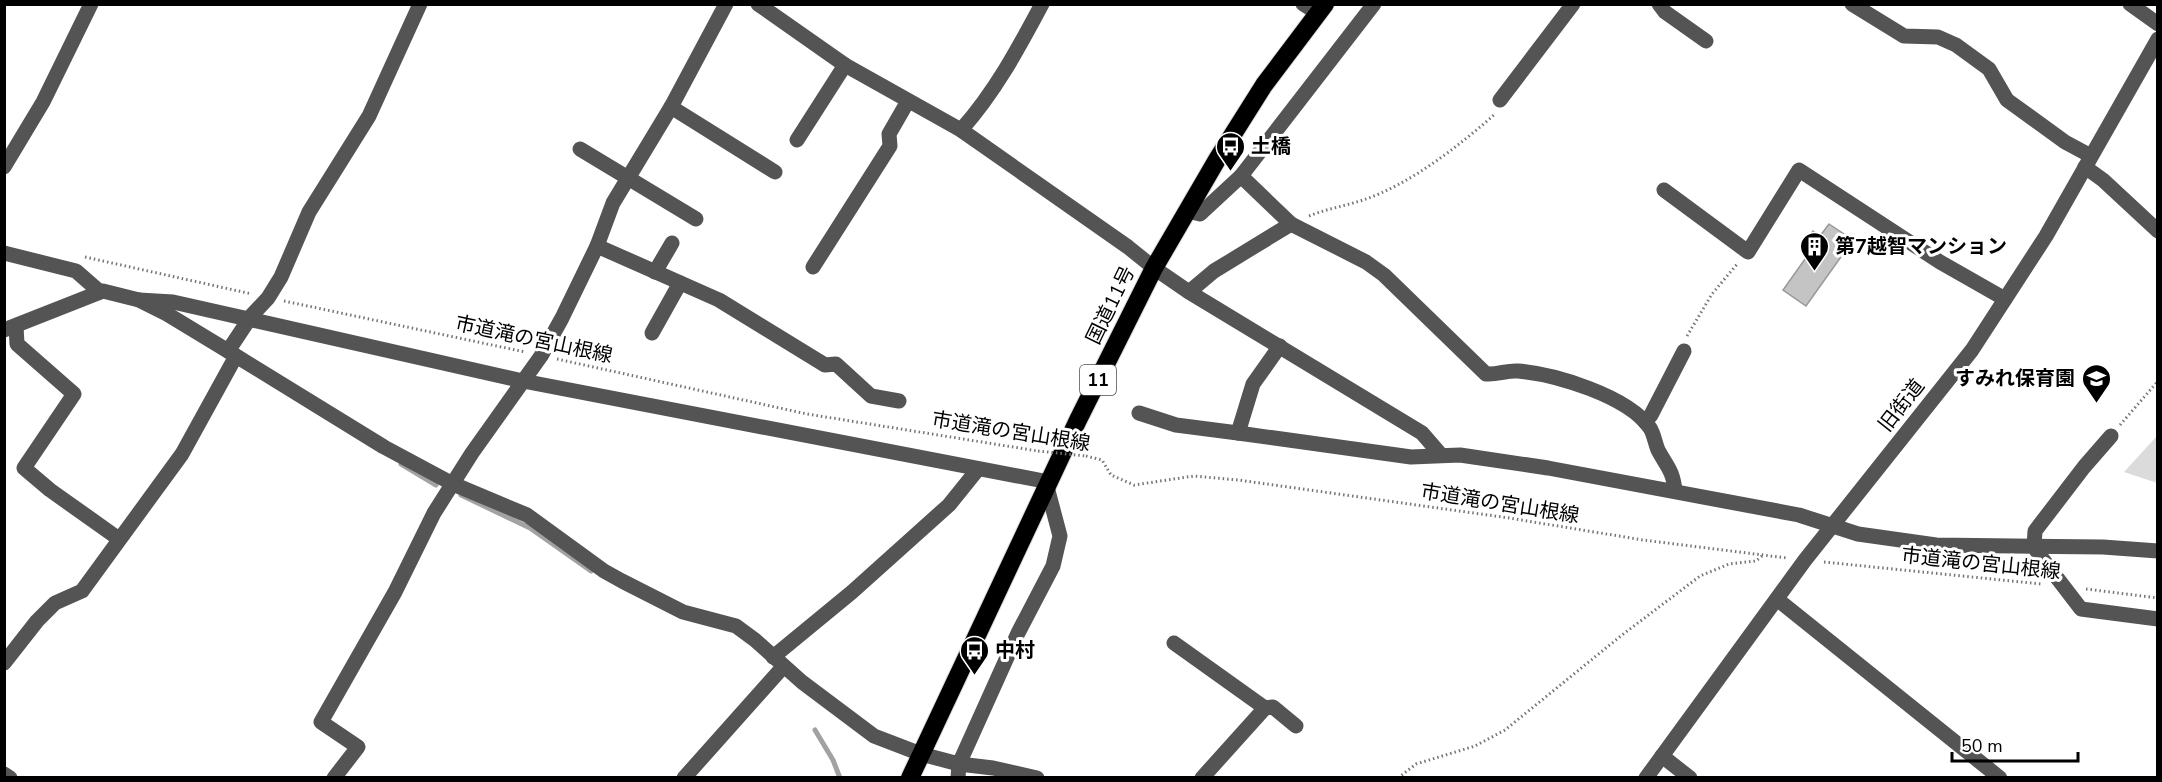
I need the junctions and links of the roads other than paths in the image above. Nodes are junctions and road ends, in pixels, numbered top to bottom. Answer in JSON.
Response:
{"nodes":[{"id":1,"x":92,"y":4,"type":"edge"},
{"id":2,"x":420,"y":4,"type":"edge"},
{"id":3,"x":726,"y":4,"type":"edge"},
{"id":4,"x":758,"y":4,"type":"edge"},
{"id":5,"x":1042,"y":4,"type":"edge"},
{"id":6,"x":1374,"y":4,"type":"edge"},
{"id":7,"x":1573,"y":4,"type":"edge"},
{"id":8,"x":1659,"y":4,"type":"edge"},
{"id":9,"x":1852,"y":4,"type":"edge"},
{"id":10,"x":2130,"y":4,"type":"edge"},
{"id":11,"x":1316,"y":8,"type":"edge"},
{"id":12,"x":2157,"y":24,"type":"edge"},
{"id":13,"x":2157,"y":39,"type":"edge"},
{"id":14,"x":1706,"y":41,"type":"dead end"},
{"id":15,"x":845,"y":65,"type":"junction"},
{"id":16,"x":1500,"y":100,"type":"road end"},
{"id":17,"x":908,"y":101,"type":"junction"},
{"id":18,"x":671,"y":107,"type":"junction"},
{"id":19,"x":961,"y":130,"type":"junction"},
{"id":20,"x":797,"y":140,"type":"dead end"},
{"id":21,"x":580,"y":148,"type":"dead end"},
{"id":22,"x":2088,"y":162,"type":"junction"},
{"id":23,"x":4,"y":166,"type":"edge"},
{"id":24,"x":775,"y":172,"type":"dead end"},
{"id":25,"x":1241,"y":176,"type":"junction"},
{"id":26,"x":629,"y":178,"type":"junction"},
{"id":27,"x":1664,"y":190,"type":"dead end"},
{"id":28,"x":1187,"y":211,"type":"junction"},
{"id":29,"x":696,"y":219,"type":"dead end"},
{"id":30,"x":1291,"y":224,"type":"junction"},
{"id":31,"x":2157,"y":231,"type":"edge"},
{"id":32,"x":672,"y":243,"type":"dead end"},
{"id":33,"x":597,"y":246,"type":"junction"},
{"id":34,"x":4,"y":253,"type":"edge"},
{"id":35,"x":813,"y":267,"type":"dead end"},
{"id":36,"x":1154,"y":268,"type":"junction"},
{"id":37,"x":655,"y":272,"type":"junction"},
{"id":38,"x":680,"y":283,"type":"junction"},
{"id":39,"x":1189,"y":291,"type":"junction"},
{"id":40,"x":100,"y":292,"type":"junction"},
{"id":41,"x":2005,"y":299,"type":"junction"},
{"id":42,"x":139,"y":300,"type":"junction"},
{"id":43,"x":249,"y":320,"type":"junction"},
{"id":44,"x":10,"y":328,"type":"edge"},
{"id":45,"x":652,"y":333,"type":"dead end"},
{"id":46,"x":1280,"y":346,"type":"junction"},
{"id":47,"x":1684,"y":351,"type":"road end"},
{"id":48,"x":232,"y":354,"type":"junction"},
{"id":49,"x":523,"y":381,"type":"junction"},
{"id":50,"x":898,"y":401,"type":"dead end"},
{"id":51,"x":1139,"y":413,"type":"dead end"},
{"id":52,"x":1645,"y":422,"type":"junction"},
{"id":53,"x":1238,"y":433,"type":"junction"},
{"id":54,"x":2111,"y":436,"type":"road end"},
{"id":55,"x":1441,"y":455,"type":"junction"},
{"id":56,"x":978,"y":469,"type":"junction"},
{"id":57,"x":453,"y":484,"type":"junction"},
{"id":58,"x":1048,"y":484,"type":"junction"},
{"id":59,"x":1676,"y":491,"type":"junction"},
{"id":60,"x":1833,"y":525,"type":"junction"},
{"id":61,"x":119,"y":539,"type":"junction"},
{"id":62,"x":2034,"y":546,"type":"junction"},
{"id":63,"x":2157,"y":551,"type":"edge"},
{"id":64,"x":1777,"y":599,"type":"junction"},
{"id":65,"x":2157,"y":619,"type":"edge"},
{"id":66,"x":1174,"y":643,"type":"dead end"},
{"id":67,"x":778,"y":662,"type":"junction"},
{"id":68,"x":4,"y":663,"type":"edge"},
{"id":69,"x":1265,"y":708,"type":"junction"},
{"id":70,"x":1296,"y":726,"type":"dead end"},
{"id":71,"x":921,"y":754,"type":"junction"},
{"id":72,"x":1662,"y":756,"type":"junction"},
{"id":73,"x":959,"y":771,"type":"edge"},
{"id":74,"x":4,"y":774,"type":"edge"},
{"id":75,"x":10,"y":777,"type":"edge"},
{"id":76,"x":334,"y":777,"type":"edge"},
{"id":77,"x":684,"y":777,"type":"edge"},
{"id":78,"x":910,"y":777,"type":"edge"},
{"id":79,"x":1037,"y":777,"type":"edge"},
{"id":80,"x":1202,"y":777,"type":"edge"},
{"id":81,"x":1647,"y":777,"type":"edge"},
{"id":82,"x":1690,"y":777,"type":"edge"},
{"id":83,"x":2000,"y":777,"type":"edge"}],
"edges":[{"from":1,"to":23,"type":"street"},
{"from":2,"to":43,"type":"street"},
{"from":3,"to":18,"type":"street"},
{"from":4,"to":15,"type":"street"},
{"from":5,"to":19,"type":"street"},
{"from":6,"to":25,"type":"street"},
{"from":7,"to":16,"type":"street"},
{"from":8,"to":14,"type":"street"},
{"from":9,"to":22,"type":"street"},
{"from":10,"to":12,"type":"street"},
{"from":11,"to":28,"type":"highway","name":"国道11号","number":"11"},
{"from":13,"to":22,"type":"street","name":"旧街道"},
{"from":15,"to":17,"type":"street"},
{"from":15,"to":20,"type":"street"},
{"from":17,"to":19,"type":"street"},
{"from":17,"to":35,"type":"street"},
{"from":18,"to":24,"type":"street"},
{"from":18,"to":26,"type":"street"},
{"from":19,"to":36,"type":"street"},
{"from":21,"to":26,"type":"street"},
{"from":22,"to":31,"type":"street"},
{"from":22,"to":41,"type":"street","name":"旧街道"},
{"from":25,"to":28,"type":"street"},
{"from":25,"to":30,"type":"street"},
{"from":26,"to":29,"type":"street"},
{"from":26,"to":33,"type":"street"},
{"from":27,"to":41,"type":"street"},
{"from":28,"to":36,"type":"highway","name":"国道11号","number":"11"},
{"from":30,"to":39,"type":"street"},
{"from":30,"to":52,"type":"street"},
{"from":32,"to":37,"type":"street"},
{"from":33,"to":37,"type":"street"},
{"from":33,"to":49,"type":"street"},
{"from":34,"to":40,"type":"street"},
{"from":36,"to":39,"type":"street"},
{"from":36,"to":58,"type":"highway","name":"国道11号","number":"11"},
{"from":37,"to":38,"type":"street"},
{"from":38,"to":45,"type":"street"},
{"from":38,"to":50,"type":"street"},
{"from":39,"to":46,"type":"street"},
{"from":40,"to":42,"type":"street"},
{"from":40,"to":44,"type":"street"},
{"from":41,"to":60,"type":"street","name":"旧街道"},
{"from":42,"to":43,"type":"street"},
{"from":42,"to":48,"type":"street"},
{"from":43,"to":48,"type":"street"},
{"from":43,"to":49,"type":"street"},
{"from":44,"to":61,"type":"street"},
{"from":46,"to":53,"type":"street"},
{"from":46,"to":55,"type":"street"},
{"from":47,"to":52,"type":"street"},
{"from":48,"to":57,"type":"street"},
{"from":48,"to":61,"type":"street"},
{"from":49,"to":56,"type":"street"},
{"from":49,"to":57,"type":"street"},
{"from":51,"to":53,"type":"street"},
{"from":52,"to":59,"type":"street"},
{"from":53,"to":55,"type":"street"},
{"from":54,"to":62,"type":"street"},
{"from":55,"to":59,"type":"street"},
{"from":56,"to":58,"type":"street"},
{"from":56,"to":67,"type":"street"},
{"from":57,"to":67,"type":"street"},
{"from":57,"to":76,"type":"street"},
{"from":58,"to":71,"type":"highway","name":"国道11号","number":"11"},
{"from":58,"to":73,"type":"street"},
{"from":59,"to":60,"type":"street"},
{"from":60,"to":62,"type":"street"},
{"from":60,"to":64,"type":"street","name":"旧街道"},
{"from":61,"to":68,"type":"street"},
{"from":62,"to":63,"type":"street"},
{"from":62,"to":65,"type":"street"},
{"from":64,"to":72,"type":"street","name":"旧街道"},
{"from":64,"to":83,"type":"street"},
{"from":66,"to":69,"type":"street"},
{"from":67,"to":71,"type":"street"},
{"from":67,"to":77,"type":"street"},
{"from":69,"to":70,"type":"street"},
{"from":69,"to":80,"type":"street"},
{"from":71,"to":73,"type":"street"},
{"from":71,"to":78,"type":"highway","name":"国道11号","number":"11"},
{"from":72,"to":81,"type":"street","name":"旧街道"},
{"from":72,"to":82,"type":"street"},
{"from":73,"to":79,"type":"street"},
{"from":74,"to":75,"type":"street"}]}
